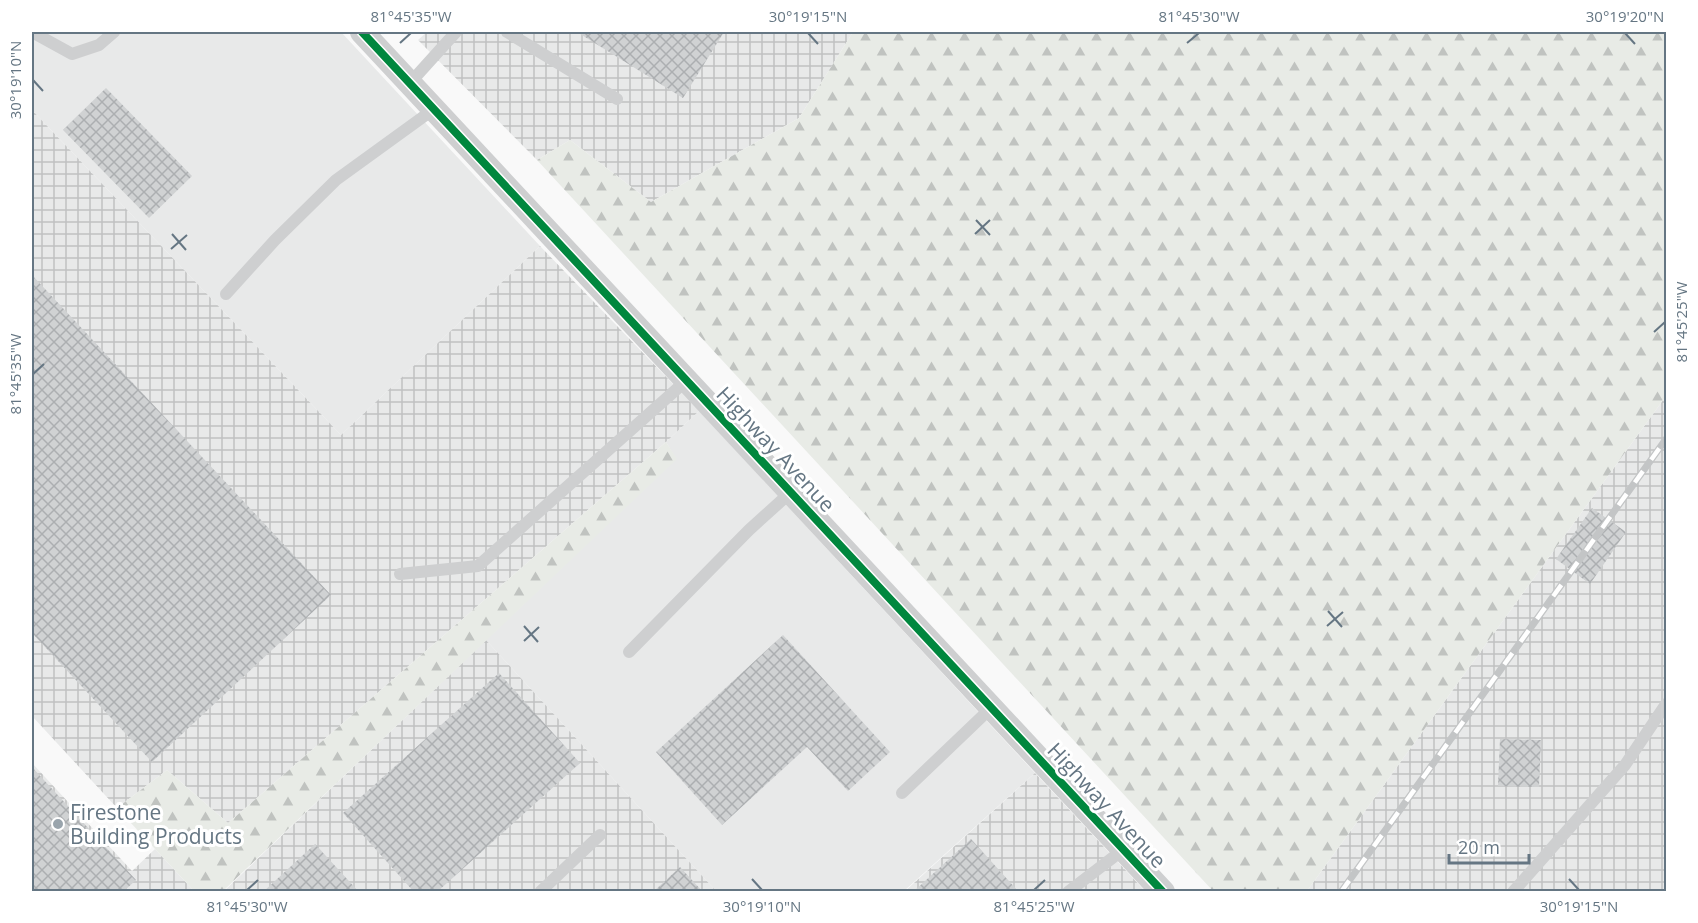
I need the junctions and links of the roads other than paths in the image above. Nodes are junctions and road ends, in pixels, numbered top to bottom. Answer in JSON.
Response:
{"nodes":[{"id":1,"x":32,"y":32,"type":"edge"},
{"id":2,"x":114,"y":32,"type":"edge"},
{"id":3,"x":362,"y":32,"type":"edge"},
{"id":4,"x":456,"y":32,"type":"edge"},
{"id":5,"x":507,"y":32,"type":"edge"},
{"id":6,"x":410,"y":83,"type":"junction"},
{"id":7,"x":617,"y":99,"type":"dead end"},
{"id":8,"x":434,"y":108,"type":"junction"},
{"id":9,"x":226,"y":294,"type":"dead end"},
{"id":10,"x":687,"y":380,"type":"junction"},
{"id":11,"x":791,"y":492,"type":"junction"},
{"id":12,"x":400,"y":574,"type":"dead end"},
{"id":13,"x":629,"y":652,"type":"dead end"},
{"id":14,"x":1666,"y":704,"type":"edge"},
{"id":15,"x":992,"y":707,"type":"junction"},
{"id":16,"x":902,"y":793,"type":"dead end"},
{"id":17,"x":600,"y":834,"type":"dead end"},
{"id":18,"x":1124,"y":849,"type":"junction"},
{"id":19,"x":540,"y":891,"type":"edge"},
{"id":20,"x":1068,"y":891,"type":"edge"},
{"id":21,"x":1163,"y":891,"type":"edge"},
{"id":22,"x":1513,"y":891,"type":"edge"}],
"edges":[{"from":1,"to":2,"type":"lane"},
{"from":3,"to":6,"type":"street","name":"Highway Avenue"},
{"from":4,"to":6,"type":"lane"},
{"from":5,"to":7,"type":"lane"},
{"from":6,"to":8,"type":"street","name":"Highway Avenue"},
{"from":8,"to":9,"type":"lane"},
{"from":8,"to":10,"type":"street","name":"Highway Avenue"},
{"from":10,"to":11,"type":"street","name":"Highway Avenue"},
{"from":10,"to":12,"type":"lane"},
{"from":11,"to":13,"type":"lane"},
{"from":11,"to":15,"type":"street","name":"Highway Avenue"},
{"from":14,"to":22,"type":"lane"},
{"from":15,"to":16,"type":"lane"},
{"from":15,"to":18,"type":"street","name":"Highway Avenue"},
{"from":17,"to":19,"type":"lane"},
{"from":18,"to":20,"type":"lane"},
{"from":18,"to":21,"type":"street","name":"Highway Avenue"}]}
